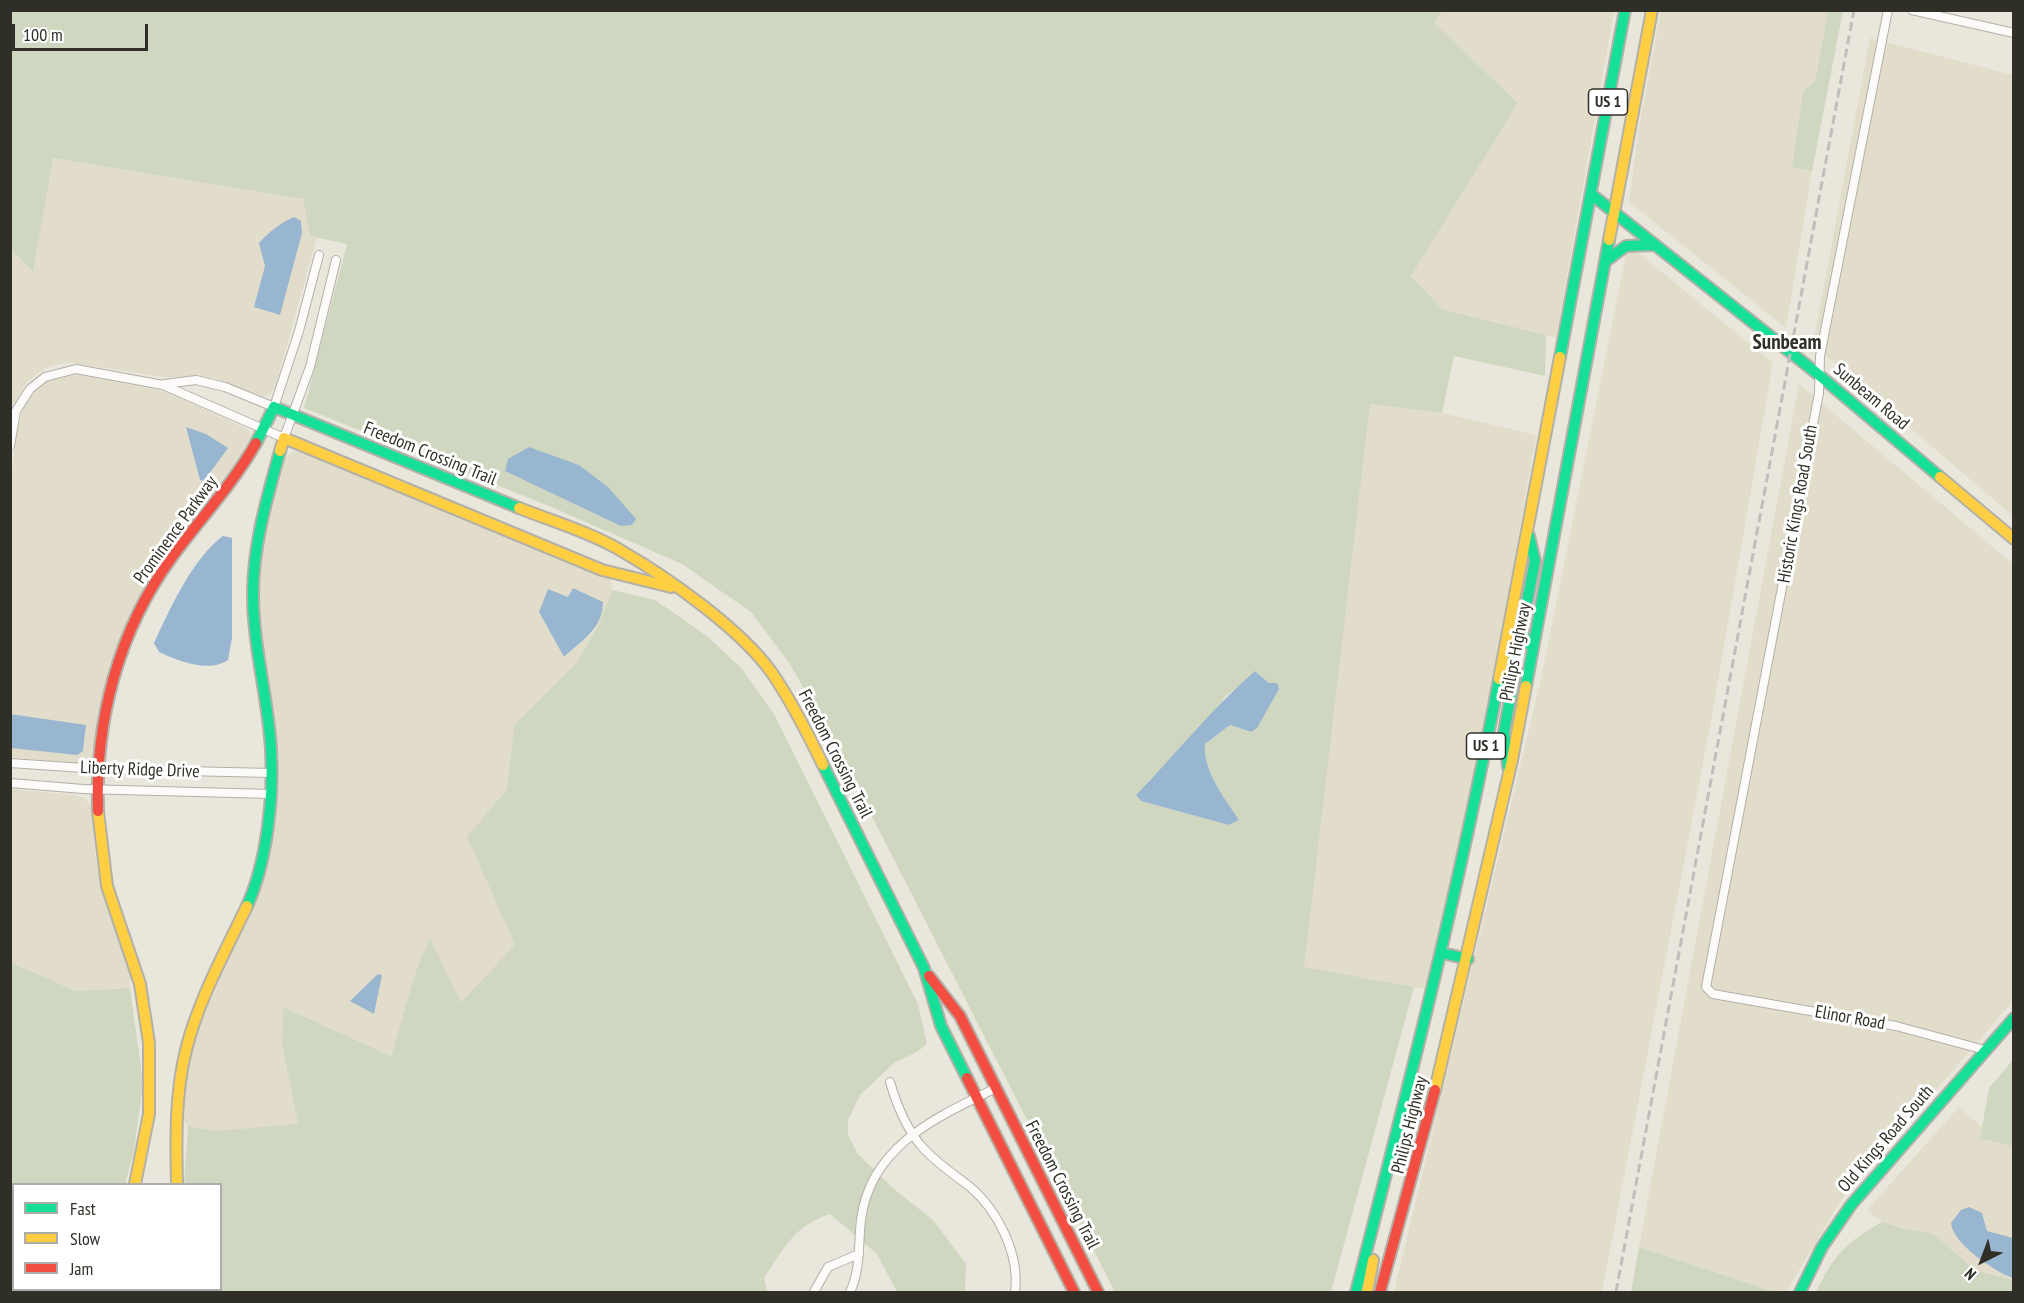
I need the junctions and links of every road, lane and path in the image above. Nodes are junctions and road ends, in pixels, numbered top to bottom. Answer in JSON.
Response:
{"nodes":[{"id":1,"x":1625,"y":10,"type":"edge"},
{"id":2,"x":1652,"y":10,"type":"edge"},
{"id":3,"x":1888,"y":10,"type":"edge"},
{"id":4,"x":1912,"y":10,"type":"edge"},
{"id":5,"x":2013,"y":33,"type":"edge"},
{"id":6,"x":1590,"y":194,"type":"junction"},
{"id":7,"x":1615,"y":213,"type":"junction"},
{"id":8,"x":1655,"y":245,"type":"junction"},
{"id":9,"x":319,"y":255,"type":"dead end"},
{"id":10,"x":336,"y":260,"type":"dead end"},
{"id":11,"x":1606,"y":261,"type":"junction"},
{"id":12,"x":1819,"y":375,"type":"junction"},
{"id":13,"x":163,"y":385,"type":"junction"},
{"id":14,"x":274,"y":407,"type":"junction"},
{"id":15,"x":293,"y":415,"type":"junction"},
{"id":16,"x":265,"y":430,"type":"junction"},
{"id":17,"x":284,"y":438,"type":"junction"},
{"id":18,"x":10,"y":446,"type":"edge"},
{"id":19,"x":1528,"y":532,"type":"junction"},
{"id":20,"x":2013,"y":539,"type":"edge"},
{"id":21,"x":674,"y":587,"type":"junction"},
{"id":22,"x":1506,"y":648,"type":"junction"},
{"id":23,"x":1533,"y":648,"type":"junction"},
{"id":24,"x":10,"y":763,"type":"edge"},
{"id":25,"x":98,"y":770,"type":"junction"},
{"id":26,"x":1509,"y":771,"type":"junction"},
{"id":27,"x":271,"y":773,"type":"junction"},
{"id":28,"x":10,"y":783,"type":"edge"},
{"id":29,"x":98,"y":789,"type":"junction"},
{"id":30,"x":271,"y":794,"type":"junction"},
{"id":31,"x":1442,"y":953,"type":"junction"},
{"id":32,"x":1468,"y":959,"type":"junction"},
{"id":33,"x":924,"y":968,"type":"junction"},
{"id":34,"x":1713,"y":994,"type":"joint"},
{"id":35,"x":2013,"y":1018,"type":"edge"},
{"id":36,"x":1985,"y":1050,"type":"junction"},
{"id":37,"x":890,"y":1082,"type":"dead end"},
{"id":38,"x":996,"y":1088,"type":"junction"},
{"id":39,"x":977,"y":1097,"type":"junction"},
{"id":40,"x":912,"y":1133,"type":"junction"},
{"id":41,"x":135,"y":1183,"type":"edge"},
{"id":42,"x":177,"y":1183,"type":"edge"},
{"id":43,"x":1371,"y":1241,"type":"junction"},
{"id":44,"x":859,"y":1254,"type":"junction"},
{"id":45,"x":814,"y":1293,"type":"edge"},
{"id":46,"x":850,"y":1293,"type":"edge"},
{"id":47,"x":1015,"y":1293,"type":"edge"},
{"id":48,"x":1074,"y":1293,"type":"edge"},
{"id":49,"x":1098,"y":1293,"type":"edge"},
{"id":50,"x":1356,"y":1293,"type":"edge"},
{"id":51,"x":1367,"y":1293,"type":"edge"},
{"id":52,"x":1380,"y":1293,"type":"edge"},
{"id":53,"x":1800,"y":1293,"type":"edge"}],
"edges":[{"from":1,"to":6,"type":"street","name":"Philips Highway","number":"US 1"},
{"from":2,"to":7,"type":"street","name":"Philips Highway","number":"US 1"},
{"from":3,"to":12,"type":"street","name":"Historic Kings Road South"},
{"from":4,"to":5,"type":"street"},
{"from":6,"to":7,"type":"street","name":"Sunbeam Road"},
{"from":6,"to":19,"type":"street","name":"Philips Highway","number":"US 1"},
{"from":7,"to":8,"type":"street","name":"Sunbeam Road"},
{"from":7,"to":11,"type":"street","name":"Philips Highway","number":"US 1"},
{"from":8,"to":11,"type":"street"},
{"from":8,"to":12,"type":"street","name":"Sunbeam Road"},
{"from":9,"to":14,"type":"street","name":"Prominence Parkway"},
{"from":10,"to":15,"type":"street"},
{"from":11,"to":23,"type":"street","name":"Philips Highway","number":"US 1"},
{"from":12,"to":20,"type":"street","name":"Sunbeam Road"},
{"from":12,"to":34,"type":"street","name":"Historic Kings Road South"},
{"from":13,"to":14,"type":"street","name":"Freedom Crossing Trail"},
{"from":13,"to":16,"type":"street","name":"Freedom Crossing Trail"},
{"from":13,"to":18,"type":"street","name":"Freedom Crossing Trail"},
{"from":14,"to":15,"type":"street","name":"Freedom Crossing Trail"},
{"from":14,"to":16,"type":"street","name":"Prominence Parkway"},
{"from":15,"to":17,"type":"street"},
{"from":15,"to":21,"type":"street","name":"Freedom Crossing Trail"},
{"from":16,"to":17,"type":"street","name":"Freedom Crossing Trail"},
{"from":16,"to":25,"type":"street","name":"Prominence Parkway"},
{"from":17,"to":21,"type":"street","name":"Freedom Crossing Trail"},
{"from":17,"to":27,"type":"street"},
{"from":19,"to":22,"type":"street","name":"Philips Highway","number":"US 1"},
{"from":19,"to":23,"type":"street"},
{"from":21,"to":33,"type":"street","name":"Freedom Crossing Trail"},
{"from":22,"to":26,"type":"street"},
{"from":22,"to":31,"type":"street","name":"Philips Highway","number":"US 1"},
{"from":23,"to":26,"type":"street","name":"Philips Highway","number":"US 1"},
{"from":24,"to":25,"type":"street","name":"Liberty Ridge Drive"},
{"from":25,"to":27,"type":"street","name":"Liberty Ridge Drive"},
{"from":25,"to":29,"type":"street","name":"Prominence Parkway"},
{"from":26,"to":32,"type":"street","name":"Philips Highway","number":"US 1"},
{"from":27,"to":30,"type":"street"},
{"from":28,"to":29,"type":"street","name":"Liberty Ridge Drive"},
{"from":29,"to":30,"type":"street","name":"Liberty Ridge Drive"},
{"from":29,"to":41,"type":"street","name":"Prominence Parkway"},
{"from":30,"to":42,"type":"street"},
{"from":31,"to":32,"type":"street"},
{"from":31,"to":43,"type":"street","name":"Philips Highway","number":"US 1"},
{"from":32,"to":52,"type":"street","name":"Philips Highway","number":"US 1"},
{"from":33,"to":38,"type":"street","name":"Freedom Crossing Trail"},
{"from":33,"to":39,"type":"street","name":"Freedom Crossing Trail"},
{"from":34,"to":36,"type":"street","name":"Elinor Road"},
{"from":35,"to":36,"type":"street","name":"Old Kings Road South"},
{"from":36,"to":53,"type":"street","name":"Old Kings Road South"},
{"from":37,"to":40,"type":"street"},
{"from":38,"to":39,"type":"street"},
{"from":38,"to":49,"type":"street","name":"Freedom Crossing Trail"},
{"from":39,"to":40,"type":"street"},
{"from":39,"to":48,"type":"street","name":"Freedom Crossing Trail"},
{"from":40,"to":44,"type":"street"},
{"from":40,"to":47,"type":"street"},
{"from":43,"to":50,"type":"street","name":"Philips Highway","number":"US 1"},
{"from":43,"to":51,"type":"street"},
{"from":44,"to":45,"type":"street"},
{"from":44,"to":46,"type":"street"}]}
